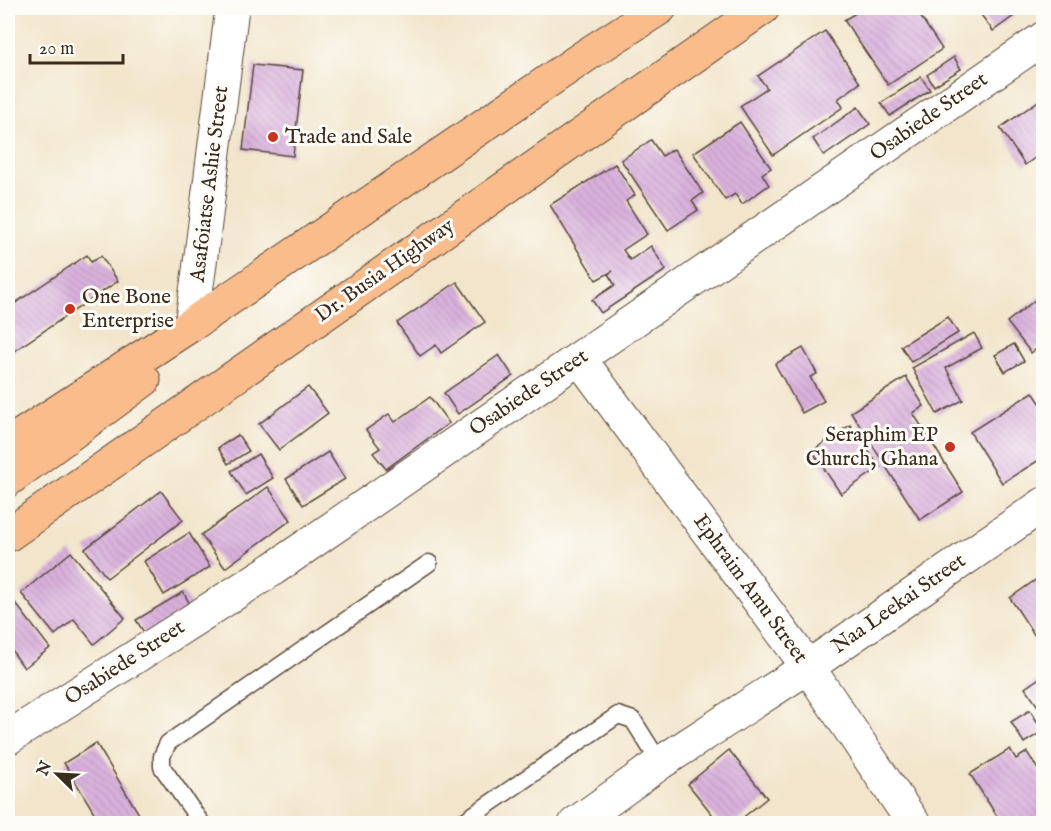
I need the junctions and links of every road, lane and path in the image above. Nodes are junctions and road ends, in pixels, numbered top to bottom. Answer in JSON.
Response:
{"nodes":[{"id":1,"x":232,"y":8,"type":"edge"},
{"id":2,"x":660,"y":8,"type":"edge"},
{"id":3,"x":763,"y":8,"type":"edge"},
{"id":4,"x":1044,"y":38,"type":"edge"},
{"id":5,"x":191,"y":325,"type":"junction"},
{"id":6,"x":580,"y":359,"type":"junction"},
{"id":7,"x":8,"y":444,"type":"edge"},
{"id":8,"x":8,"y":480,"type":"edge"},
{"id":9,"x":1044,"y":504,"type":"edge"},
{"id":10,"x":8,"y":535,"type":"edge"},
{"id":11,"x":429,"y":563,"type":"dead end"},
{"id":12,"x":808,"y":667,"type":"junction"},
{"id":13,"x":8,"y":738,"type":"edge"},
{"id":14,"x":660,"y":764,"type":"junction"},
{"id":15,"x":202,"y":824,"type":"edge"},
{"id":16,"x":460,"y":824,"type":"edge"},
{"id":17,"x":575,"y":824,"type":"edge"},
{"id":18,"x":914,"y":824,"type":"edge"}],
"edges":[{"from":1,"to":5,"type":"street","name":"Asafoiatse Ashie Street"},
{"from":2,"to":5,"type":"highway"},
{"from":3,"to":10,"type":"highway","name":"Dr. Busia Highway"},
{"from":4,"to":6,"type":"street","name":"Osabiede Street"},
{"from":5,"to":7,"type":"highway"},
{"from":5,"to":8,"type":"highway"},
{"from":6,"to":12,"type":"street","name":"Ephraim Amu Street"},
{"from":6,"to":13,"type":"street","name":"Osabiede Street"},
{"from":9,"to":12,"type":"street","name":"Naa Leekai Street"},
{"from":11,"to":15,"type":"lane"},
{"from":12,"to":14,"type":"street","name":"Naa Leekai Street"},
{"from":12,"to":18,"type":"street","name":"Ephraim Amu Street"},
{"from":14,"to":16,"type":"lane"},
{"from":14,"to":17,"type":"street","name":"Naa Leekai Street"}]}
